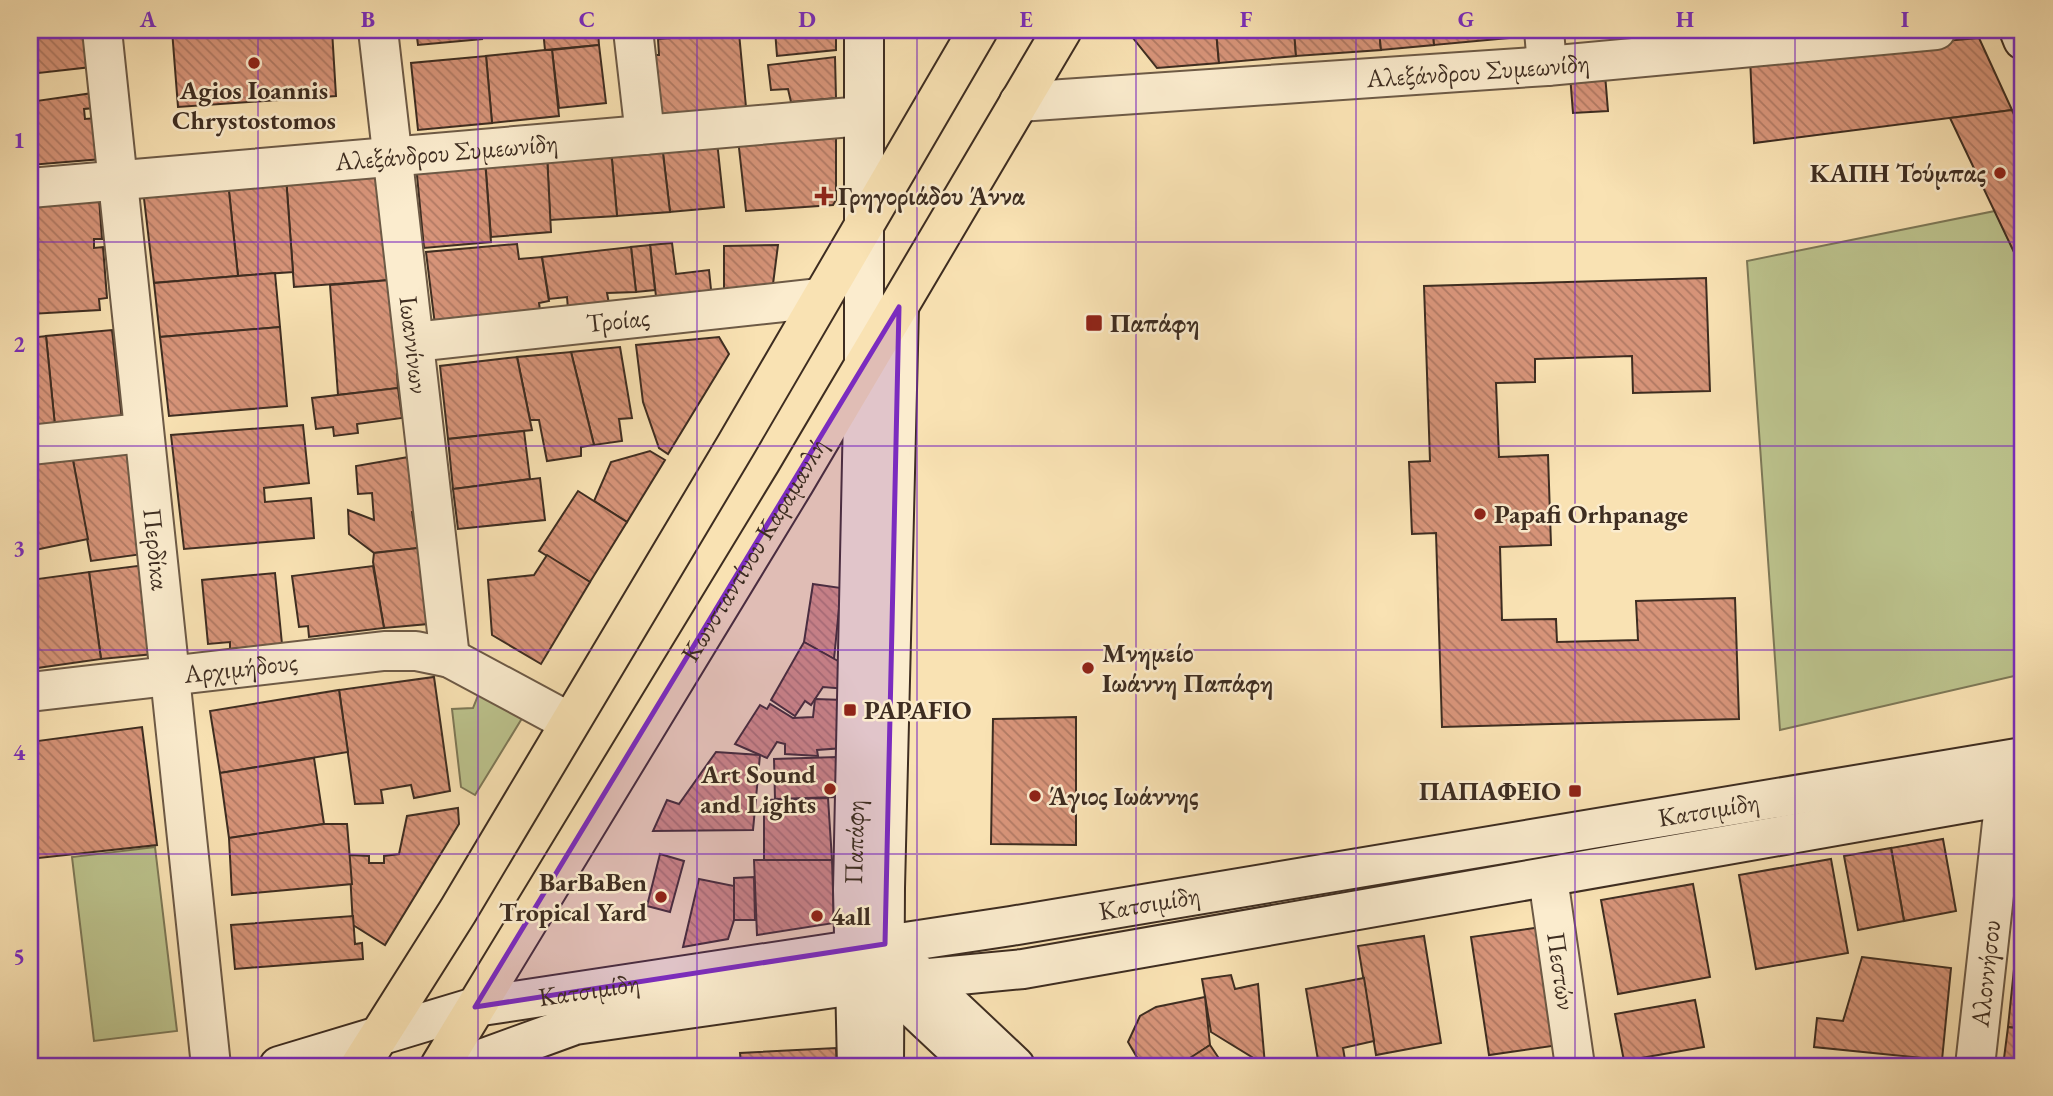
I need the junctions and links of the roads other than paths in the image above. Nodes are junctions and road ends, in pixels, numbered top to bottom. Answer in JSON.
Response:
{"nodes":[{"id":1,"x":102,"y":30,"type":"edge"},
{"id":2,"x":378,"y":30,"type":"edge"},
{"id":3,"x":632,"y":30,"type":"edge"},
{"id":4,"x":864,"y":30,"type":"edge"},
{"id":5,"x":978,"y":30,"type":"edge"},
{"id":6,"x":1062,"y":30,"type":"edge"},
{"id":7,"x":1936,"y":30,"type":"edge"},
{"id":8,"x":2018,"y":30,"type":"edge"},
{"id":9,"x":2023,"y":40,"type":"edge"},
{"id":10,"x":1546,"y":48,"type":"edge"},
{"id":11,"x":1019,"y":102,"type":"junction"},
{"id":12,"x":863,"y":116,"type":"junction"},
{"id":13,"x":645,"y":135,"type":"junction"},
{"id":14,"x":393,"y":157,"type":"junction"},
{"id":15,"x":117,"y":180,"type":"junction"},
{"id":16,"x":30,"y":188,"type":"edge"},
{"id":17,"x":863,"y":227,"type":"junction"},
{"id":18,"x":820,"y":298,"type":"junction"},
{"id":19,"x":899,"y":307,"type":"junction"},
{"id":20,"x":414,"y":342,"type":"junction"},
{"id":21,"x":864,"y":366,"type":"junction"},
{"id":22,"x":142,"y":433,"type":"junction"},
{"id":23,"x":30,"y":445,"type":"edge"},
{"id":24,"x":450,"y":658,"type":"junction"},
{"id":25,"x":171,"y":676,"type":"junction"},
{"id":26,"x":30,"y":692,"type":"edge"},
{"id":27,"x":569,"y":722,"type":"junction"},
{"id":28,"x":2023,"y":757,"type":"edge"},
{"id":29,"x":2014,"y":795,"type":"edge"},
{"id":30,"x":1548,"y":878,"type":"junction"},
{"id":31,"x":870,"y":965,"type":"junction"},
{"id":32,"x":922,"y":978,"type":"junction"},
{"id":33,"x":475,"y":1007,"type":"junction"},
{"id":34,"x":369,"y":1051,"type":"edge"},
{"id":35,"x":485,"y":1062,"type":"edge"},
{"id":36,"x":211,"y":1066,"type":"edge"},
{"id":37,"x":279,"y":1066,"type":"edge"},
{"id":38,"x":440,"y":1066,"type":"edge"},
{"id":39,"x":857,"y":1066,"type":"edge"},
{"id":40,"x":884,"y":1066,"type":"edge"},
{"id":41,"x":975,"y":1066,"type":"edge"},
{"id":42,"x":1016,"y":1066,"type":"edge"},
{"id":43,"x":1575,"y":1066,"type":"edge"},
{"id":44,"x":1975,"y":1066,"type":"edge"}],
"edges":[{"from":1,"to":15,"type":"street","name":"Περδίκα"},
{"from":2,"to":14,"type":"street","name":"Ιωαννίνων"},
{"from":3,"to":13,"type":"street"},
{"from":4,"to":12,"type":"street","name":"Παπάφη"},
{"from":5,"to":17,"type":"main road"},
{"from":6,"to":11,"type":"main road","name":"Κωνσταντίνου Καραμανλή"},
{"from":7,"to":10,"type":"street","name":"Αλεξάνδρου Συμεωνίδη"},
{"from":8,"to":9,"type":"street"},
{"from":10,"to":11,"type":"street","name":"Αλεξάνδρου Συμεωνίδη"},
{"from":11,"to":19,"type":"main road","name":"Κωνσταντίνου Καραμανλή"},
{"from":12,"to":13,"type":"street","name":"Αλεξάνδρου Συμεωνίδη"},
{"from":12,"to":17,"type":"street","name":"Παπάφη"},
{"from":13,"to":14,"type":"street","name":"Αλεξάνδρου Συμεωνίδη"},
{"from":14,"to":15,"type":"street","name":"Αλεξάνδρου Συμεωνίδη"},
{"from":14,"to":20,"type":"street","name":"Ιωαννίνων"},
{"from":15,"to":16,"type":"street","name":"Αλεξάνδρου Συμεωνίδη"},
{"from":15,"to":22,"type":"street","name":"Περδίκα"},
{"from":17,"to":18,"type":"main road"},
{"from":17,"to":21,"type":"street","name":"Παπάφη"},
{"from":18,"to":20,"type":"street","name":"Τροίας"},
{"from":18,"to":27,"type":"main road"},
{"from":19,"to":21,"type":"main road","name":"Κωνσταντίνου Καραμανλή"},
{"from":19,"to":31,"type":"street","name":"Παπάφη"},
{"from":20,"to":24,"type":"street","name":"Ιωαννίνων"},
{"from":21,"to":31,"type":"street","name":"Παπάφη"},
{"from":21,"to":33,"type":"main road","name":"Κωνσταντίνου Καραμανλή"},
{"from":22,"to":23,"type":"street"},
{"from":22,"to":25,"type":"street","name":"Περδίκα"},
{"from":24,"to":25,"type":"street","name":"Αρχιμήδους"},
{"from":24,"to":27,"type":"street","name":"Αρχιμήδους"},
{"from":25,"to":26,"type":"street","name":"Αρχιμήδους"},
{"from":25,"to":36,"type":"street","name":"Περδίκα"},
{"from":27,"to":34,"type":"main road"},
{"from":28,"to":31,"type":"street","name":"Κατσιμίδη"},
{"from":29,"to":30,"type":"street","name":"Κατσιμίδη"},
{"from":29,"to":44,"type":"street","name":"Αλοννήσου"},
{"from":30,"to":32,"type":"street","name":"Κατσιμίδη"},
{"from":30,"to":43,"type":"street","name":"Πεστών"},
{"from":31,"to":32,"type":"street"},
{"from":31,"to":33,"type":"street","name":"Κατσιμίδη"},
{"from":31,"to":35,"type":"street","name":"Κατσιμίδη"},
{"from":31,"to":39,"type":"street","name":"Παπάφη"},
{"from":31,"to":40,"type":"street","name":"Παπάφη"},
{"from":31,"to":41,"type":"street"},
{"from":32,"to":42,"type":"street"},
{"from":33,"to":34,"type":"street","name":"Κατσιμίδη"},
{"from":33,"to":38,"type":"main road","name":"Κωνσταντίνου Καραμανλή"},
{"from":34,"to":37,"type":"street","name":"Κατσιμίδη"}]}
